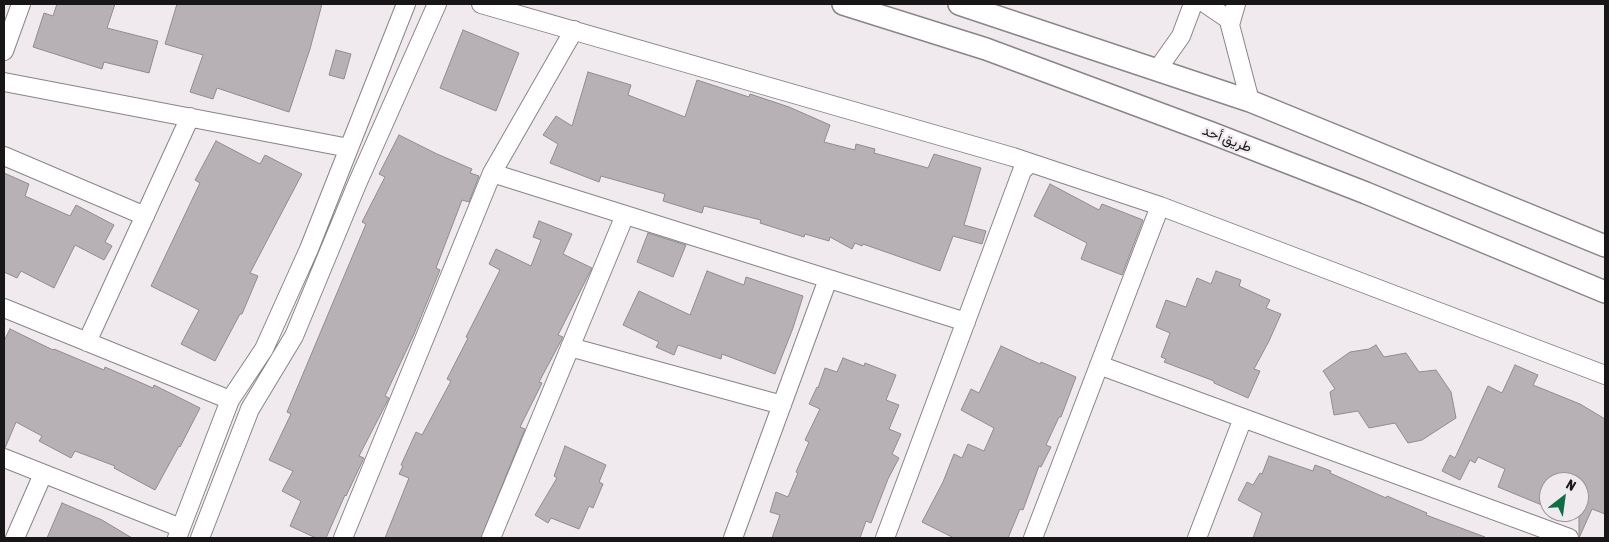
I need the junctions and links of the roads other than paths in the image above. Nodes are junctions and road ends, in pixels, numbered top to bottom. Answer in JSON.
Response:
{"nodes":[{"id":1,"x":21,"y":4,"type":"edge"},
{"id":2,"x":406,"y":4,"type":"edge"},
{"id":3,"x":437,"y":4,"type":"edge"},
{"id":4,"x":481,"y":4,"type":"edge"},
{"id":5,"x":843,"y":4,"type":"edge"},
{"id":6,"x":959,"y":4,"type":"edge"},
{"id":7,"x":1193,"y":4,"type":"edge"},
{"id":8,"x":1206,"y":4,"type":"edge"},
{"id":9,"x":1236,"y":4,"type":"edge"},
{"id":10,"x":1231,"y":21,"type":"junction"},
{"id":11,"x":574,"y":30,"type":"junction"},
{"id":12,"x":4,"y":51,"type":"edge"},
{"id":13,"x":1157,"y":70,"type":"junction"},
{"id":14,"x":4,"y":82,"type":"edge"},
{"id":15,"x":1250,"y":100,"type":"junction"},
{"id":16,"x":190,"y":117,"type":"junction"},
{"id":17,"x":349,"y":148,"type":"junction"},
{"id":18,"x":4,"y":156,"type":"edge"},
{"id":19,"x":1030,"y":162,"type":"junction"},
{"id":20,"x":492,"y":173,"type":"junction"},
{"id":21,"x":1160,"y":206,"type":"junction"},
{"id":22,"x":625,"y":215,"type":"junction"},
{"id":23,"x":145,"y":216,"type":"junction"},
{"id":24,"x":1605,"y":246,"type":"edge"},
{"id":25,"x":828,"y":279,"type":"junction"},
{"id":26,"x":1605,"y":292,"type":"edge"},
{"id":27,"x":4,"y":308,"type":"edge"},
{"id":28,"x":966,"y":322,"type":"junction"},
{"id":29,"x":87,"y":342,"type":"junction"},
{"id":30,"x":570,"y":347,"type":"junction"},
{"id":31,"x":1100,"y":365,"type":"junction"},
{"id":32,"x":1605,"y":375,"type":"edge"},
{"id":33,"x":230,"y":400,"type":"junction"},
{"id":34,"x":782,"y":406,"type":"junction"},
{"id":35,"x":1243,"y":418,"type":"junction"},
{"id":36,"x":4,"y":458,"type":"edge"},
{"id":37,"x":43,"y":474,"type":"junction"},
{"id":38,"x":179,"y":533,"type":"edge"},
{"id":39,"x":15,"y":538,"type":"edge"},
{"id":40,"x":200,"y":538,"type":"edge"},
{"id":41,"x":343,"y":538,"type":"edge"},
{"id":42,"x":491,"y":538,"type":"edge"},
{"id":43,"x":733,"y":538,"type":"edge"},
{"id":44,"x":884,"y":538,"type":"edge"},
{"id":45,"x":1033,"y":538,"type":"edge"},
{"id":46,"x":1197,"y":538,"type":"edge"},
{"id":47,"x":1569,"y":538,"type":"edge"}],
"edges":[{"from":1,"to":12,"type":"street"},
{"from":2,"to":17,"type":"street"},
{"from":3,"to":40,"type":"street"},
{"from":4,"to":11,"type":"street"},
{"from":5,"to":26,"type":"main road","name":"طريق أحد"},
{"from":6,"to":13,"type":"main road"},
{"from":7,"to":13,"type":"street"},
{"from":8,"to":10,"type":"street"},
{"from":9,"to":10,"type":"street"},
{"from":10,"to":15,"type":"street"},
{"from":11,"to":19,"type":"street"},
{"from":11,"to":20,"type":"street"},
{"from":13,"to":15,"type":"main road"},
{"from":14,"to":16,"type":"street"},
{"from":15,"to":24,"type":"main road"},
{"from":16,"to":17,"type":"street"},
{"from":16,"to":23,"type":"street"},
{"from":17,"to":33,"type":"street"},
{"from":18,"to":23,"type":"street"},
{"from":19,"to":21,"type":"street"},
{"from":19,"to":28,"type":"street"},
{"from":20,"to":22,"type":"street"},
{"from":20,"to":41,"type":"street"},
{"from":21,"to":31,"type":"street"},
{"from":21,"to":32,"type":"street"},
{"from":22,"to":25,"type":"street"},
{"from":22,"to":30,"type":"street"},
{"from":23,"to":29,"type":"street"},
{"from":25,"to":28,"type":"street"},
{"from":25,"to":34,"type":"street"},
{"from":27,"to":29,"type":"street"},
{"from":28,"to":44,"type":"street"},
{"from":29,"to":33,"type":"street"},
{"from":30,"to":34,"type":"street"},
{"from":30,"to":42,"type":"street"},
{"from":31,"to":35,"type":"street"},
{"from":31,"to":45,"type":"street"},
{"from":33,"to":38,"type":"street"},
{"from":34,"to":43,"type":"street"},
{"from":35,"to":46,"type":"street"},
{"from":35,"to":47,"type":"street"},
{"from":36,"to":37,"type":"street"},
{"from":37,"to":38,"type":"street"},
{"from":37,"to":39,"type":"street"}]}
